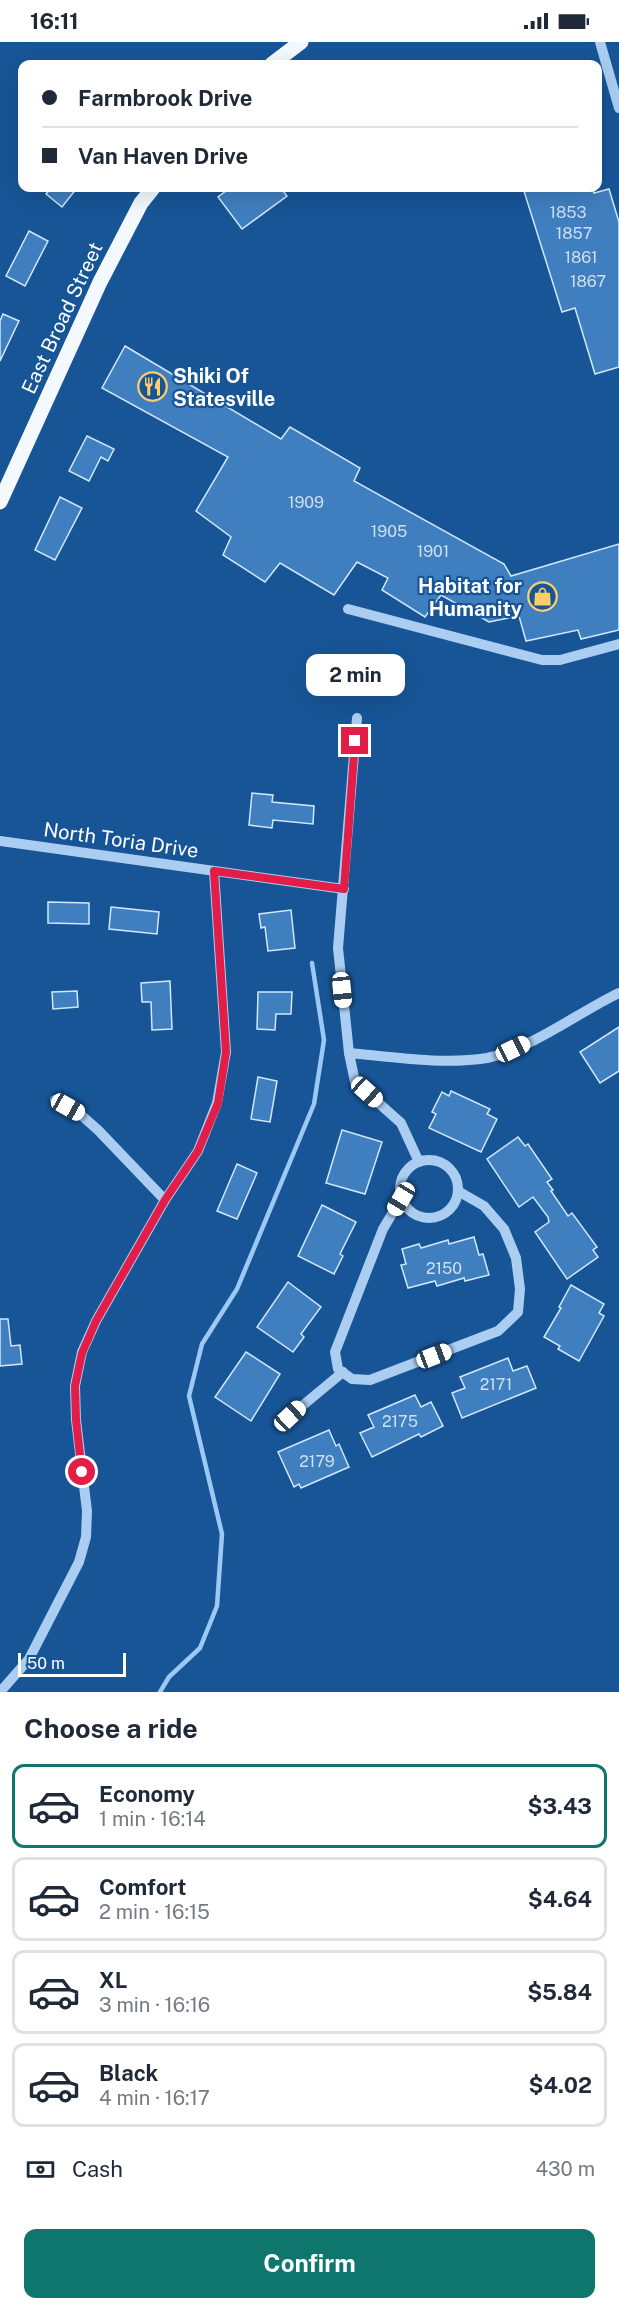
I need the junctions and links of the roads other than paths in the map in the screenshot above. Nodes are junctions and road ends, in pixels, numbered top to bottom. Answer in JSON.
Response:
{"nodes":[{"id":1,"x":301,"y":42,"type":"edge"},
{"id":2,"x":600,"y":42,"type":"edge"},
{"id":3,"x":277,"y":60,"type":"edge"},
{"id":4,"x":619,"y":108,"type":"edge"},
{"id":5,"x":150,"y":192,"type":"edge"},
{"id":6,"x":0,"y":502,"type":"edge"},
{"id":7,"x":348,"y":609,"type":"dead end"},
{"id":8,"x":619,"y":644,"type":"edge"},
{"id":9,"x":357,"y":718,"type":"dead end"},
{"id":10,"x":0,"y":841,"type":"edge"},
{"id":11,"x":214,"y":871,"type":"junction"},
{"id":12,"x":344,"y":889,"type":"junction"},
{"id":13,"x":619,"y":993,"type":"edge"},
{"id":14,"x":349,"y":1053,"type":"junction"},
{"id":15,"x":54,"y":1100,"type":"dead end"},
{"id":16,"x":419,"y":1162,"type":"junction"},
{"id":17,"x":458,"y":1191,"type":"junction"},
{"id":18,"x":401,"y":1199,"type":"junction"},
{"id":19,"x":165,"y":1200,"type":"junction"},
{"id":20,"x":343,"y":1372,"type":"junction"},
{"id":21,"x":290,"y":1416,"type":"dead end"},
{"id":22,"x":0,"y":1692,"type":"edge"}],
"edges":[{"from":1,"to":3,"type":"main road"},
{"from":2,"to":4,"type":"street"},
{"from":5,"to":6,"type":"main road","name":"East Broad Street"},
{"from":7,"to":8,"type":"street"},
{"from":9,"to":12,"type":"street"},
{"from":10,"to":11,"type":"street","name":"North Toria Drive"},
{"from":11,"to":12,"type":"street","name":"North Toria Drive"},
{"from":11,"to":19,"type":"street"},
{"from":12,"to":14,"type":"street"},
{"from":13,"to":14,"type":"street"},
{"from":14,"to":16,"type":"street"},
{"from":15,"to":19,"type":"street"},
{"from":16,"to":17,"type":"street"},
{"from":16,"to":18,"type":"street"},
{"from":17,"to":18,"type":"street"},
{"from":17,"to":20,"type":"street"},
{"from":18,"to":20,"type":"street"},
{"from":19,"to":22,"type":"street"},
{"from":20,"to":21,"type":"street"}]}
